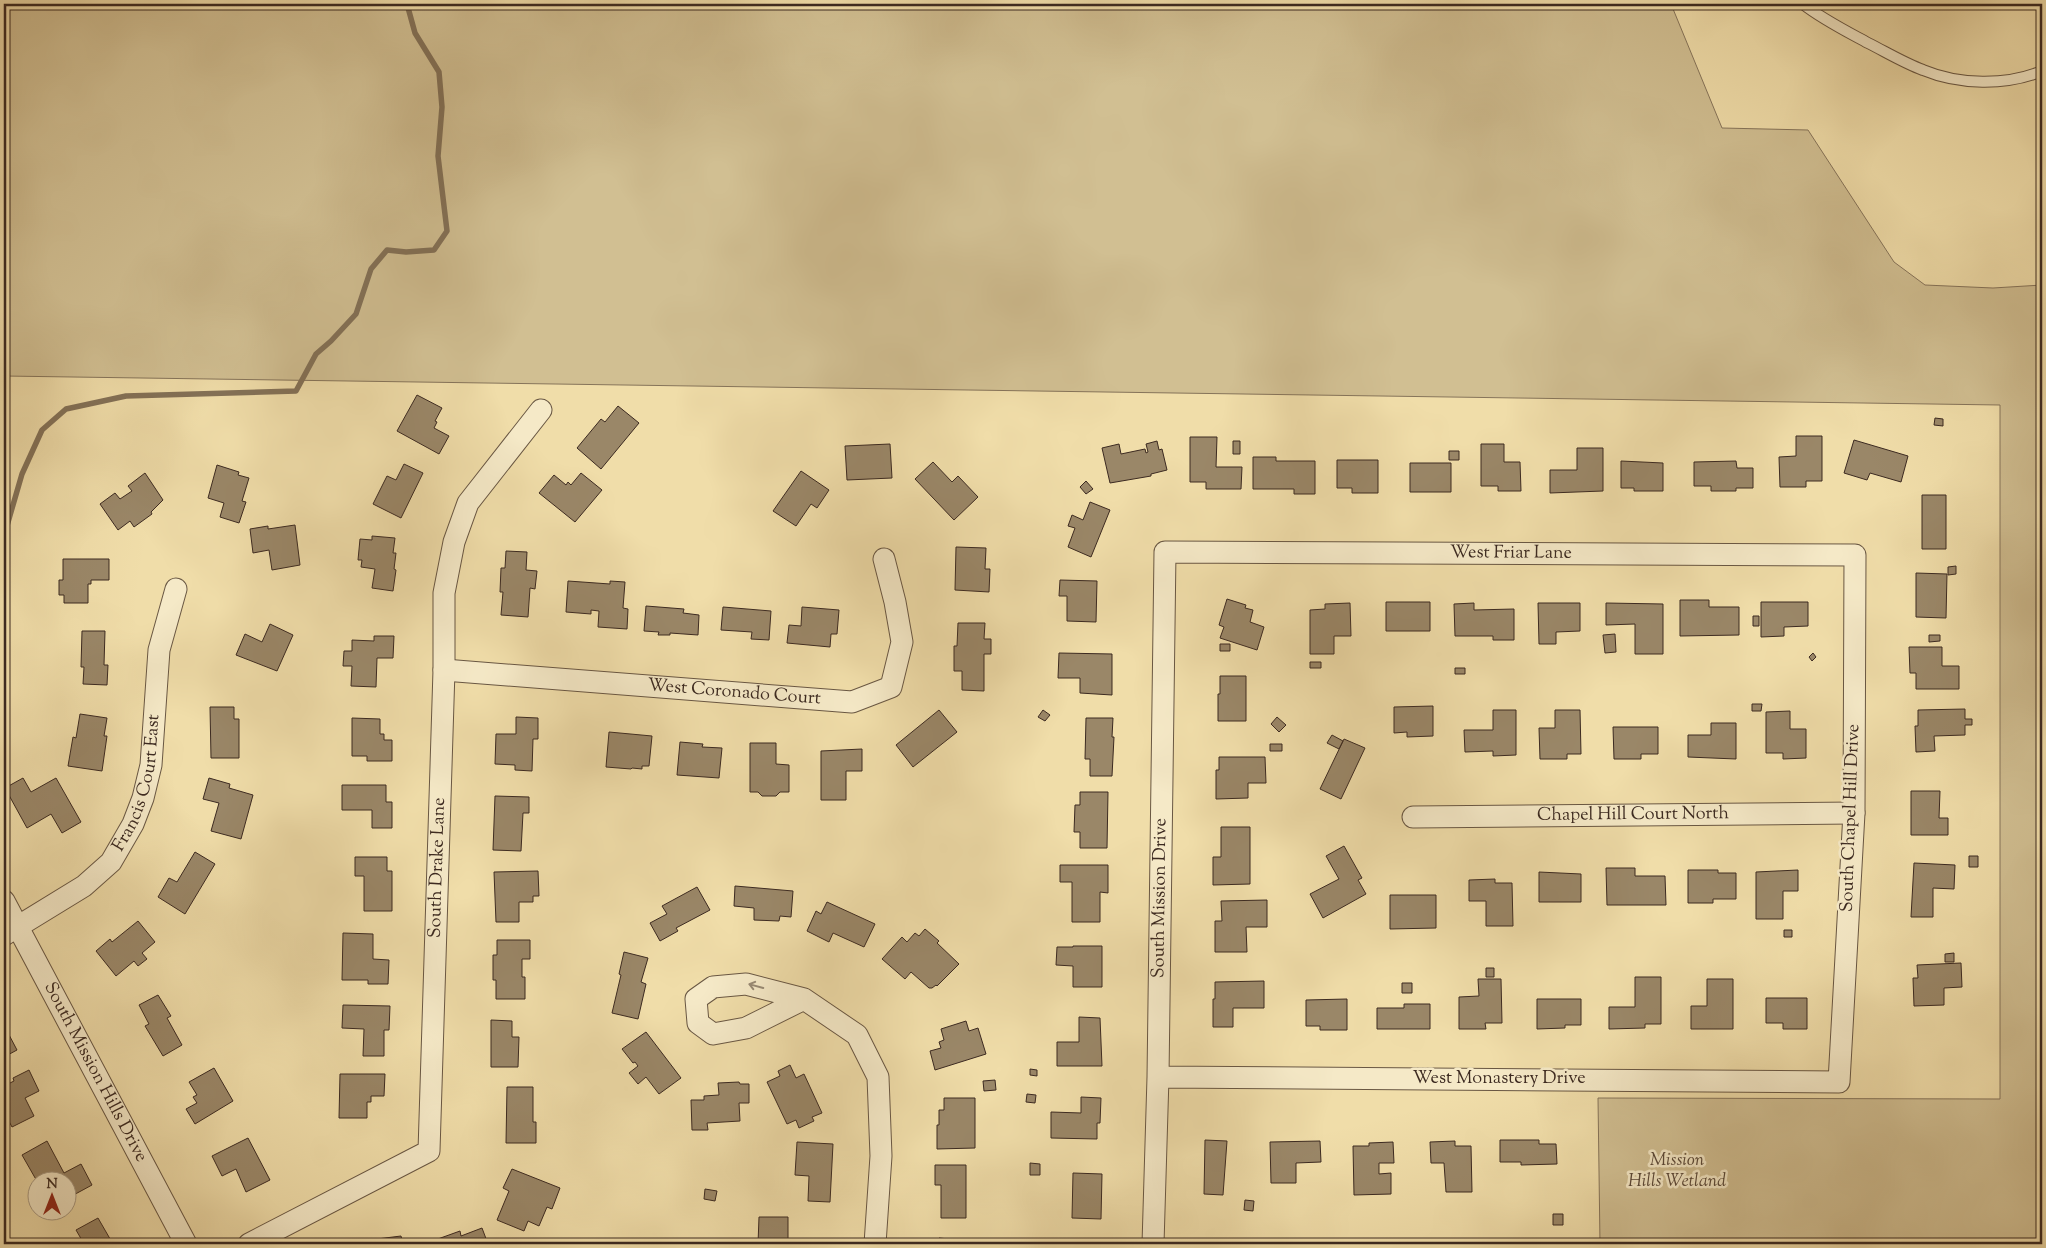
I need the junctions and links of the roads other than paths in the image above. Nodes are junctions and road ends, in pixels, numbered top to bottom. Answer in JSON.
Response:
{"nodes":[{"id":1,"x":1803,"y":4,"type":"edge"},
{"id":2,"x":2042,"y":71,"type":"edge"},
{"id":3,"x":541,"y":410,"type":"dead end"},
{"id":4,"x":1165,"y":552,"type":"joint"},
{"id":5,"x":1856,"y":554,"type":"joint"},
{"id":6,"x":884,"y":559,"type":"dead end"},
{"id":7,"x":176,"y":590,"type":"dead end"},
{"id":8,"x":444,"y":670,"type":"junction"},
{"id":9,"x":1854,"y":813,"type":"junction"},
{"id":10,"x":1413,"y":817,"type":"dead end"},
{"id":11,"x":4,"y":901,"type":"edge"},
{"id":12,"x":11,"y":931,"type":"edge"},
{"id":13,"x":804,"y":999,"type":"dead end"},
{"id":14,"x":1158,"y":1076,"type":"junction"},
{"id":15,"x":1839,"y":1082,"type":"joint"},
{"id":16,"x":186,"y":1244,"type":"edge"},
{"id":17,"x":249,"y":1244,"type":"edge"},
{"id":18,"x":875,"y":1244,"type":"edge"},
{"id":19,"x":1153,"y":1244,"type":"edge"}],
"edges":[{"from":1,"to":2,"type":"lane"},
{"from":3,"to":8,"type":"street","name":"South Drake Lane"},
{"from":4,"to":5,"type":"street","name":"West Friar Lane"},
{"from":4,"to":14,"type":"street","name":"South Mission Drive"},
{"from":5,"to":9,"type":"street","name":"South Chapel Hill Drive"},
{"from":6,"to":8,"type":"street","name":"West Coronado Court"},
{"from":7,"to":12,"type":"street","name":"Francis Court East"},
{"from":8,"to":17,"type":"street","name":"South Drake Lane"},
{"from":9,"to":10,"type":"street","name":"Chapel Hill Court North"},
{"from":9,"to":15,"type":"street","name":"South Chapel Hill Drive"},
{"from":11,"to":12,"type":"street","name":"South Mission Hills Drive"},
{"from":12,"to":16,"type":"street","name":"South Mission Hills Drive"},
{"from":13,"to":18,"type":"street"},
{"from":14,"to":15,"type":"street","name":"West Monastery Drive"},
{"from":14,"to":19,"type":"street","name":"South Mission Drive"}]}
